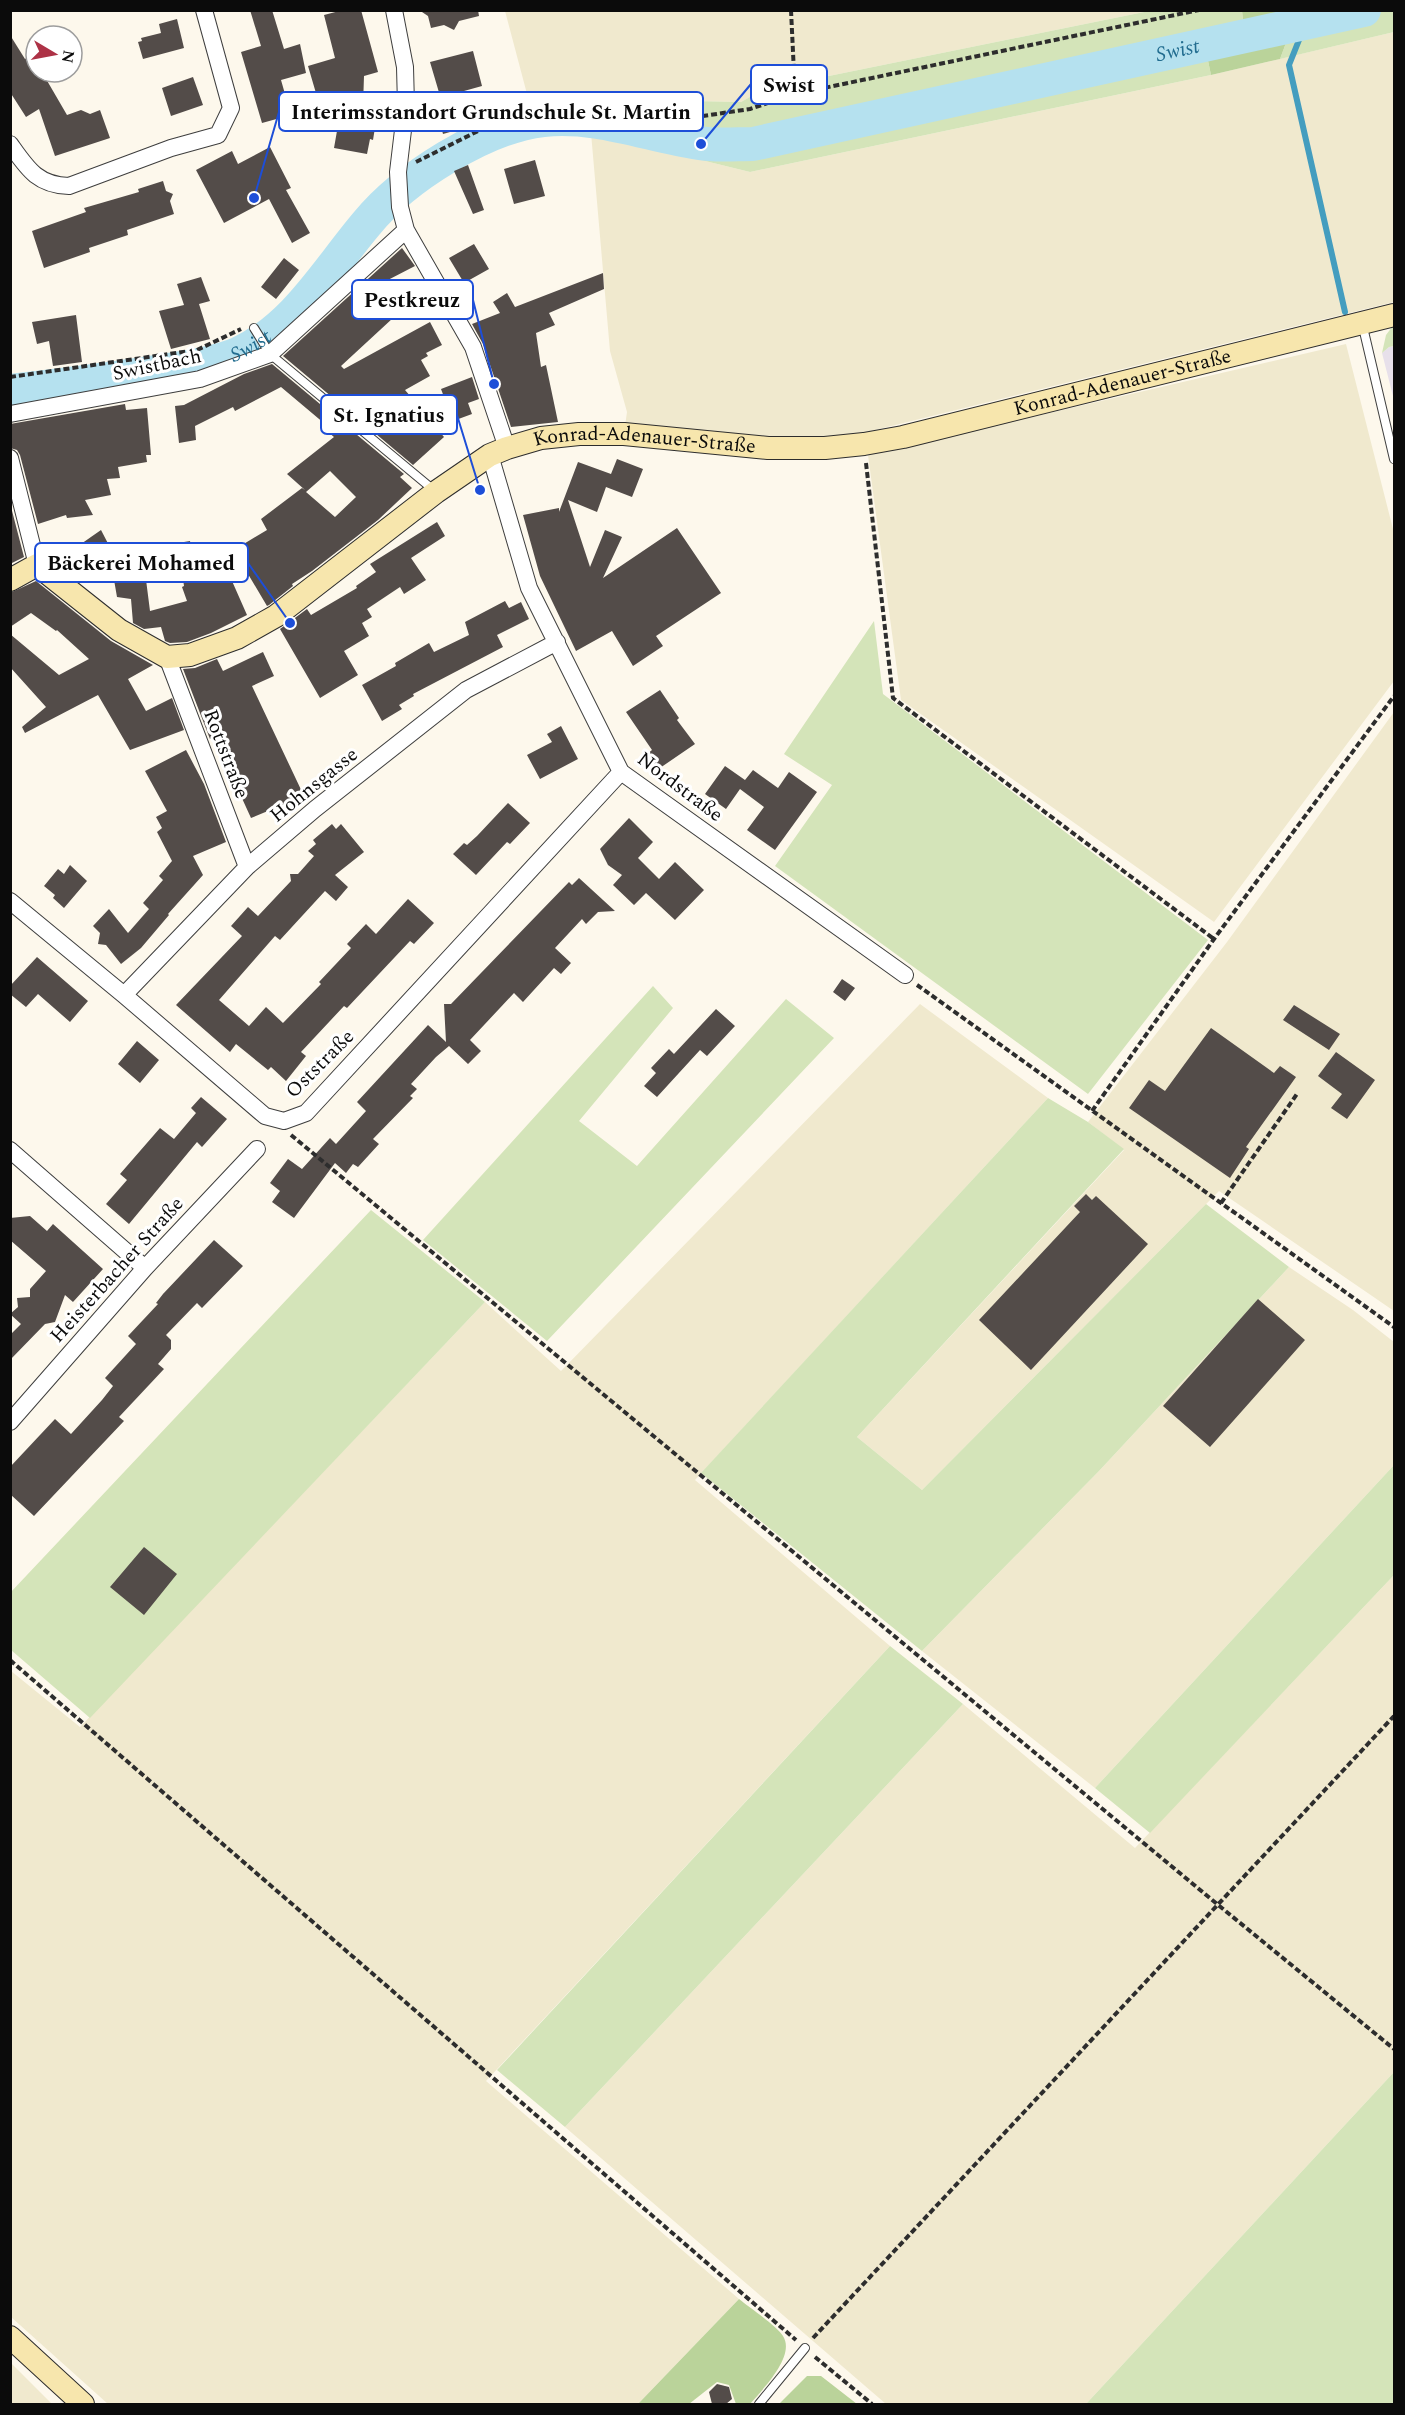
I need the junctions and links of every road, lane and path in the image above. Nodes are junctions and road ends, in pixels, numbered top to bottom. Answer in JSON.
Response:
{"nodes":[{"id":1,"x":204,"y":10,"type":"edge"},
{"id":2,"x":394,"y":10,"type":"edge"},
{"id":3,"x":791,"y":10,"type":"edge"},
{"id":4,"x":1199,"y":10,"type":"edge"},
{"id":5,"x":795,"y":94,"type":"junction"},
{"id":6,"x":10,"y":144,"type":"edge"},
{"id":7,"x":398,"y":167,"type":"junction"},
{"id":8,"x":405,"y":230,"type":"junction"},
{"id":9,"x":1395,"y":315,"type":"edge"},
{"id":10,"x":1362,"y":323,"type":"junction"},
{"id":11,"x":250,"y":327,"type":"joint"},
{"id":12,"x":268,"y":352,"type":"junction"},
{"id":13,"x":10,"y":377,"type":"edge"},
{"id":14,"x":10,"y":414,"type":"edge"},
{"id":15,"x":864,"y":444,"type":"junction"},
{"id":16,"x":499,"y":452,"type":"junction"},
{"id":17,"x":10,"y":458,"type":"edge"},
{"id":18,"x":1395,"y":459,"type":"edge"},
{"id":19,"x":436,"y":492,"type":"junction"},
{"id":20,"x":37,"y":565,"type":"junction"},
{"id":21,"x":10,"y":580,"type":"edge"},
{"id":22,"x":557,"y":642,"type":"junction"},
{"id":23,"x":167,"y":657,"type":"junction"},
{"id":24,"x":1395,"y":696,"type":"edge"},
{"id":25,"x":621,"y":772,"type":"junction"},
{"id":26,"x":246,"y":867,"type":"junction"},
{"id":27,"x":10,"y":901,"type":"edge"},
{"id":28,"x":1214,"y":939,"type":"junction"},
{"id":29,"x":904,"y":975,"type":"joint"},
{"id":30,"x":124,"y":995,"type":"junction"},
{"id":31,"x":1296,"y":1094,"type":"dead end"},
{"id":32,"x":1092,"y":1111,"type":"junction"},
{"id":33,"x":284,"y":1121,"type":"junction"},
{"id":34,"x":257,"y":1149,"type":"dead end"},
{"id":35,"x":10,"y":1150,"type":"edge"},
{"id":36,"x":1221,"y":1203,"type":"junction"},
{"id":37,"x":146,"y":1268,"type":"junction"},
{"id":38,"x":1395,"y":1327,"type":"edge"},
{"id":39,"x":14,"y":1411,"type":"edge"},
{"id":40,"x":10,"y":1660,"type":"edge"},
{"id":41,"x":1395,"y":1716,"type":"edge"},
{"id":42,"x":1217,"y":1904,"type":"junction"},
{"id":43,"x":1395,"y":2049,"type":"edge"},
{"id":44,"x":10,"y":2337,"type":"edge"},
{"id":45,"x":805,"y":2348,"type":"junction"},
{"id":46,"x":83,"y":2404,"type":"edge"},
{"id":47,"x":759,"y":2404,"type":"edge"},
{"id":48,"x":872,"y":2404,"type":"edge"}],
"edges":[{"from":1,"to":6,"type":"street"},
{"from":2,"to":7,"type":"street","name":"Nordstraße"},
{"from":3,"to":5,"type":"path"},
{"from":4,"to":5,"type":"path"},
{"from":5,"to":7,"type":"path"},
{"from":7,"to":8,"type":"street","name":"Nordstraße"},
{"from":8,"to":12,"type":"street","name":"Swistbach"},
{"from":8,"to":16,"type":"street","name":"Nordstraße"},
{"from":9,"to":10,"type":"main road","name":"Konrad-Adenauer-Straße"},
{"from":10,"to":15,"type":"main road","name":"Konrad-Adenauer-Straße"},
{"from":10,"to":18,"type":"lane"},
{"from":11,"to":12,"type":"lane"},
{"from":11,"to":13,"type":"path","name":"Swistbach"},
{"from":12,"to":14,"type":"street","name":"Swistbach"},
{"from":12,"to":19,"type":"lane"},
{"from":15,"to":16,"type":"main road","name":"Konrad-Adenauer-Straße"},
{"from":15,"to":28,"type":"path"},
{"from":16,"to":19,"type":"main road","name":"Konrad-Adenauer-Straße"},
{"from":16,"to":22,"type":"street","name":"Nordstraße"},
{"from":17,"to":20,"type":"street"},
{"from":19,"to":23,"type":"main road","name":"Konrad-Adenauer-Straße"},
{"from":20,"to":21,"type":"main road"},
{"from":20,"to":23,"type":"main road"},
{"from":22,"to":25,"type":"street","name":"Nordstraße"},
{"from":22,"to":26,"type":"street","name":"Hohnsgasse"},
{"from":23,"to":26,"type":"street","name":"Rottstraße"},
{"from":24,"to":28,"type":"path"},
{"from":25,"to":29,"type":"street","name":"Nordstraße"},
{"from":25,"to":33,"type":"street","name":"Oststraße"},
{"from":26,"to":30,"type":"street","name":"Hohnsgasse"},
{"from":27,"to":30,"type":"street","name":"Oststraße"},
{"from":28,"to":32,"type":"path"},
{"from":29,"to":32,"type":"path"},
{"from":30,"to":33,"type":"street","name":"Oststraße"},
{"from":31,"to":36,"type":"path"},
{"from":32,"to":36,"type":"path"},
{"from":33,"to":42,"type":"path"},
{"from":34,"to":37,"type":"street","name":"Heisterbacher Straße"},
{"from":35,"to":37,"type":"street"},
{"from":36,"to":38,"type":"path"},
{"from":37,"to":39,"type":"street","name":"Heisterbacher Straße"},
{"from":40,"to":45,"type":"path"},
{"from":41,"to":42,"type":"path"},
{"from":42,"to":43,"type":"path"},
{"from":42,"to":45,"type":"path"},
{"from":44,"to":46,"type":"main road"},
{"from":45,"to":47,"type":"lane"},
{"from":45,"to":48,"type":"path"}]}
